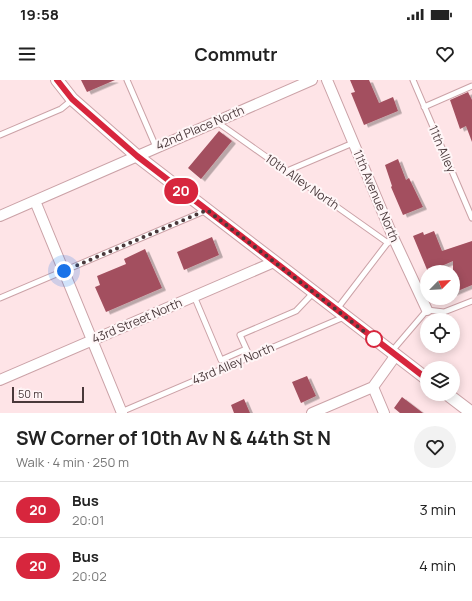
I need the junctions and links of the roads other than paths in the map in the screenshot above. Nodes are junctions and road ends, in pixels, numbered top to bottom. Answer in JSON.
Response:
{"nodes":[{"id":1,"x":57,"y":80,"type":"edge"},
{"id":2,"x":127,"y":80,"type":"edge"},
{"id":3,"x":312,"y":80,"type":"edge"},
{"id":4,"x":327,"y":80,"type":"edge"},
{"id":5,"x":413,"y":80,"type":"edge"},
{"id":6,"x":472,"y":86,"type":"edge"},
{"id":7,"x":72,"y":99,"type":"junction"},
{"id":8,"x":424,"y":107,"type":"junction"},
{"id":9,"x":216,"y":121,"type":"junction"},
{"id":10,"x":0,"y":135,"type":"edge"},
{"id":11,"x":353,"y":143,"type":"junction"},
{"id":12,"x":156,"y":147,"type":"junction"},
{"id":13,"x":137,"y":156,"type":"junction"},
{"id":14,"x":287,"y":171,"type":"junction"},
{"id":15,"x":35,"y":200,"type":"junction"},
{"id":16,"x":207,"y":210,"type":"junction"},
{"id":17,"x":0,"y":216,"type":"edge"},
{"id":18,"x":472,"y":218,"type":"edge"},
{"id":19,"x":390,"y":240,"type":"junction"},
{"id":20,"x":274,"y":262,"type":"junction"},
{"id":21,"x":64,"y":271,"type":"junction"},
{"id":22,"x":314,"y":292,"type":"junction"},
{"id":23,"x":194,"y":296,"type":"junction"},
{"id":24,"x":0,"y":298,"type":"edge"},
{"id":25,"x":472,"y":301,"type":"edge"},
{"id":26,"x":426,"y":310,"type":"junction"},
{"id":27,"x":341,"y":313,"type":"junction"},
{"id":28,"x":91,"y":340,"type":"junction"},
{"id":29,"x":246,"y":349,"type":"junction"},
{"id":30,"x":394,"y":354,"type":"junction"},
{"id":31,"x":250,"y":357,"type":"junction"},
{"id":32,"x":420,"y":374,"type":"edge"},
{"id":33,"x":0,"y":380,"type":"edge"},
{"id":34,"x":374,"y":387,"type":"junction"},
{"id":35,"x":456,"y":401,"type":"edge"},
{"id":36,"x":121,"y":413,"type":"edge"},
{"id":37,"x":312,"y":413,"type":"edge"},
{"id":38,"x":384,"y":413,"type":"edge"},
{"id":39,"x":472,"y":413,"type":"edge"}],
"edges":[{"from":1,"to":7,"type":"street"},
{"from":2,"to":12,"type":"lane"},
{"from":3,"to":9,"type":"street","name":"42nd Place North"},
{"from":4,"to":11,"type":"street","name":"11th Avenue North"},
{"from":5,"to":8,"type":"lane","name":"11th Alley"},
{"from":6,"to":8,"type":"lane"},
{"from":7,"to":10,"type":"lane"},
{"from":7,"to":13,"type":"street"},
{"from":8,"to":18,"type":"lane","name":"11th Alley"},
{"from":9,"to":12,"type":"street","name":"42nd Place North"},
{"from":9,"to":14,"type":"lane","name":"10th Alley North"},
{"from":11,"to":14,"type":"lane"},
{"from":11,"to":19,"type":"street","name":"11th Avenue North"},
{"from":12,"to":13,"type":"street","name":"42nd Place North"},
{"from":13,"to":15,"type":"street","name":"42nd Place North"},
{"from":13,"to":16,"type":"street"},
{"from":14,"to":19,"type":"lane","name":"10th Alley North"},
{"from":15,"to":17,"type":"street","name":"42nd Place North"},
{"from":15,"to":21,"type":"street"},
{"from":16,"to":20,"type":"street"},
{"from":16,"to":21,"type":"lane"},
{"from":19,"to":26,"type":"street","name":"11th Avenue North"},
{"from":19,"to":27,"type":"lane","name":"43rd Alley North"},
{"from":20,"to":22,"type":"street"},
{"from":20,"to":23,"type":"street","name":"43rd Street North"},
{"from":21,"to":24,"type":"lane"},
{"from":21,"to":28,"type":"street"},
{"from":22,"to":27,"type":"street"},
{"from":22,"to":29,"type":"lane"},
{"from":23,"to":28,"type":"street","name":"43rd Street North"},
{"from":23,"to":29,"type":"lane"},
{"from":25,"to":26,"type":"lane"},
{"from":26,"to":30,"type":"lane"},
{"from":27,"to":30,"type":"street"},
{"from":27,"to":31,"type":"lane","name":"43rd Alley North"},
{"from":28,"to":33,"type":"street","name":"43rd Street North"},
{"from":28,"to":36,"type":"street"},
{"from":29,"to":31,"type":"lane"},
{"from":30,"to":32,"type":"street"},
{"from":30,"to":34,"type":"street"},
{"from":31,"to":36,"type":"lane","name":"43rd Alley North"},
{"from":34,"to":37,"type":"street"},
{"from":34,"to":38,"type":"street"},
{"from":35,"to":39,"type":"street"}]}
